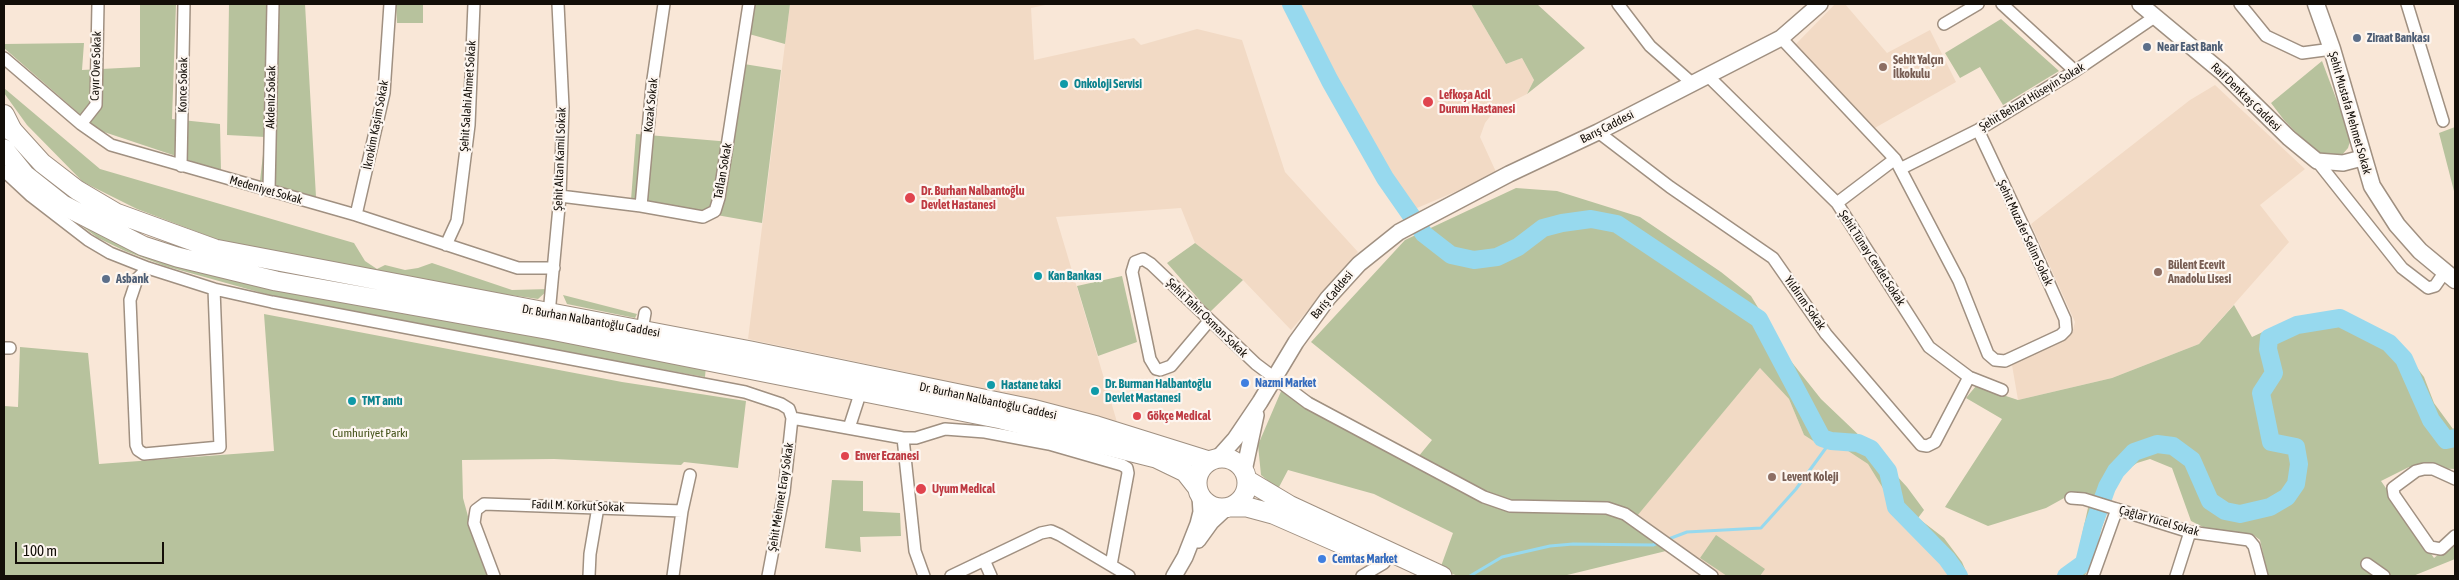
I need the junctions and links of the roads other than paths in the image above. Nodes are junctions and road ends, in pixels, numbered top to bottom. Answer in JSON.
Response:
{"nodes":[{"id":1,"x":98,"y":4,"type":"edge"},
{"id":2,"x":184,"y":4,"type":"edge"},
{"id":3,"x":273,"y":4,"type":"edge"},
{"id":4,"x":390,"y":4,"type":"edge"},
{"id":5,"x":474,"y":4,"type":"edge"},
{"id":6,"x":558,"y":4,"type":"edge"},
{"id":7,"x":664,"y":4,"type":"edge"},
{"id":8,"x":749,"y":4,"type":"edge"},
{"id":9,"x":1618,"y":4,"type":"edge"},
{"id":10,"x":1820,"y":4,"type":"edge"},
{"id":11,"x":1978,"y":4,"type":"edge"},
{"id":12,"x":2002,"y":4,"type":"edge"},
{"id":13,"x":2140,"y":4,"type":"edge"},
{"id":14,"x":2240,"y":4,"type":"edge"},
{"id":15,"x":2316,"y":4,"type":"edge"},
{"id":16,"x":2407,"y":4,"type":"edge"},
{"id":17,"x":2156,"y":16,"type":"junction"},
{"id":18,"x":1944,"y":24,"type":"dead end"},
{"id":19,"x":1781,"y":38,"type":"junction"},
{"id":20,"x":2332,"y":49,"type":"junction"},
{"id":21,"x":4,"y":58,"type":"edge"},
{"id":22,"x":2075,"y":71,"type":"junction"},
{"id":23,"x":1708,"y":76,"type":"junction"},
{"id":24,"x":1693,"y":84,"type":"junction"},
{"id":25,"x":2443,"y":120,"type":"dead end"},
{"id":26,"x":6,"y":122,"type":"edge"},
{"id":27,"x":81,"y":124,"type":"junction"},
{"id":28,"x":1978,"y":130,"type":"junction"},
{"id":29,"x":1598,"y":132,"type":"junction"},
{"id":30,"x":4,"y":150,"type":"edge"},
{"id":31,"x":2362,"y":158,"type":"junction"},
{"id":32,"x":2317,"y":161,"type":"junction"},
{"id":33,"x":1899,"y":163,"type":"junction"},
{"id":34,"x":182,"y":166,"type":"junction"},
{"id":35,"x":4,"y":171,"type":"edge"},
{"id":36,"x":269,"y":190,"type":"junction"},
{"id":37,"x":560,"y":196,"type":"junction"},
{"id":38,"x":1837,"y":203,"type":"junction"},
{"id":39,"x":641,"y":206,"type":"junction"},
{"id":40,"x":1431,"y":214,"type":"joint"},
{"id":41,"x":356,"y":215,"type":"junction"},
{"id":42,"x":446,"y":245,"type":"junction"},
{"id":43,"x":148,"y":268,"type":"junction"},
{"id":44,"x":554,"y":268,"type":"junction"},
{"id":45,"x":2450,"y":276,"type":"edge"},
{"id":46,"x":214,"y":289,"type":"junction"},
{"id":47,"x":549,"y":314,"type":"junction"},
{"id":48,"x":1209,"y":321,"type":"junction"},
{"id":49,"x":1969,"y":377,"type":"junction"},
{"id":50,"x":1274,"y":379,"type":"junction"},
{"id":51,"x":2002,"y":390,"type":"dead end"},
{"id":52,"x":861,"y":391,"type":"junction"},
{"id":53,"x":1260,"y":402,"type":"junction"},
{"id":54,"x":792,"y":418,"type":"junction"},
{"id":55,"x":849,"y":428,"type":"junction"},
{"id":56,"x":902,"y":438,"type":"junction"},
{"id":57,"x":1214,"y":460,"type":"junction"},
{"id":58,"x":690,"y":475,"type":"dead end"},
{"id":59,"x":1245,"y":475,"type":"junction"},
{"id":60,"x":2455,"y":479,"type":"edge"},
{"id":61,"x":1198,"y":491,"type":"junction"},
{"id":62,"x":2071,"y":498,"type":"dead end"},
{"id":63,"x":598,"y":507,"type":"junction"},
{"id":64,"x":1228,"y":507,"type":"junction"},
{"id":65,"x":2114,"y":508,"type":"junction"},
{"id":66,"x":682,"y":511,"type":"junction"},
{"id":67,"x":2190,"y":532,"type":"junction"},
{"id":68,"x":2455,"y":536,"type":"edge"},
{"id":69,"x":1185,"y":557,"type":"junction"},
{"id":70,"x":984,"y":560,"type":"junction"},
{"id":71,"x":2367,"y":564,"type":"dead end"},
{"id":72,"x":1111,"y":565,"type":"junction"},
{"id":73,"x":1372,"y":572,"type":"edge"},
{"id":74,"x":494,"y":576,"type":"edge"},
{"id":75,"x":589,"y":576,"type":"edge"},
{"id":76,"x":673,"y":576,"type":"edge"},
{"id":77,"x":768,"y":576,"type":"edge"},
{"id":78,"x":924,"y":576,"type":"edge"},
{"id":79,"x":951,"y":576,"type":"edge"},
{"id":80,"x":991,"y":576,"type":"edge"},
{"id":81,"x":1129,"y":576,"type":"edge"},
{"id":82,"x":1174,"y":576,"type":"edge"},
{"id":83,"x":1413,"y":576,"type":"edge"},
{"id":84,"x":1442,"y":576,"type":"edge"},
{"id":85,"x":1712,"y":576,"type":"edge"},
{"id":86,"x":2093,"y":576,"type":"edge"},
{"id":87,"x":2176,"y":576,"type":"edge"},
{"id":88,"x":2262,"y":576,"type":"edge"},
{"id":89,"x":2384,"y":576,"type":"edge"}],
"edges":[{"from":1,"to":27,"type":"street","name":"Cayır Ove Sokak"},
{"from":2,"to":34,"type":"street","name":"Konce Sokak"},
{"from":3,"to":36,"type":"street","name":"Akdeniz Sokak"},
{"from":4,"to":41,"type":"street","name":"İkrokim Kaşim Sokak"},
{"from":5,"to":42,"type":"street","name":"Şehit Salahi Ahmet Sokak"},
{"from":6,"to":37,"type":"street","name":"Şehit Altan Kamil Sokak"},
{"from":7,"to":39,"type":"street","name":"Kozak Sokak"},
{"from":8,"to":39,"type":"street","name":"Taflan Sokak"},
{"from":9,"to":24,"type":"street"},
{"from":10,"to":19,"type":"street","name":"Barış Caddesi"},
{"from":11,"to":18,"type":"street"},
{"from":12,"to":22,"type":"street"},
{"from":13,"to":17,"type":"street","name":"Raif Denktaş Caddesi"},
{"from":14,"to":20,"type":"street"},
{"from":15,"to":20,"type":"main road","name":"Şehit Mustafa Mehmet Sokak"},
{"from":16,"to":25,"type":"street"},
{"from":17,"to":22,"type":"street","name":"Şehit Behzat Hüseyin Sokak"},
{"from":17,"to":32,"type":"street","name":"Raif Denktaş Caddesi"},
{"from":19,"to":23,"type":"street","name":"Barış Caddesi"},
{"from":19,"to":33,"type":"street"},
{"from":20,"to":31,"type":"main road","name":"Şehit Mustafa Mehmet Sokak"},
{"from":21,"to":27,"type":"street","name":"Medeniyet Sokak"},
{"from":22,"to":28,"type":"street","name":"Şehit Behzat Hüseyin Sokak"},
{"from":23,"to":24,"type":"street","name":"Barış Caddesi"},
{"from":23,"to":38,"type":"street","name":"Şehit Tünay Cevdet Sokak"},
{"from":24,"to":29,"type":"street","name":"Barış Caddesi"},
{"from":26,"to":47,"type":"main road","name":"Dr. Burhan Nalbantoğlu Caddesi"},
{"from":27,"to":34,"type":"street","name":"Medeniyet Sokak"},
{"from":28,"to":33,"type":"street","name":"Şehit Behzat Hüseyin Sokak"},
{"from":28,"to":33,"type":"street","name":"Şehit Muzafer Selim Sokak"},
{"from":29,"to":40,"type":"street","name":"Barış Caddesi"},
{"from":29,"to":49,"type":"street","name":"Yıldırım Sokak"},
{"from":30,"to":52,"type":"main road","name":"Dr. Burhan Nalbantoğlu Caddesi"},
{"from":31,"to":32,"type":"street"},
{"from":31,"to":45,"type":"main road","name":"Şehit Mustafa Mehmet Sokak"},
{"from":32,"to":45,"type":"street"},
{"from":33,"to":38,"type":"street","name":"Şehit Behzat Hüseyin Sokak"},
{"from":34,"to":36,"type":"street","name":"Medeniyet Sokak"},
{"from":35,"to":43,"type":"street"},
{"from":36,"to":41,"type":"street","name":"Medeniyet Sokak"},
{"from":37,"to":39,"type":"street","name":"Taflan Sokak"},
{"from":37,"to":44,"type":"street","name":"Şehit Altan Kamil Sokak"},
{"from":38,"to":49,"type":"street","name":"Şehit Tünay Cevdet Sokak"},
{"from":40,"to":50,"type":"street","name":"Bariş Caddesi"},
{"from":41,"to":42,"type":"street","name":"Medeniyet Sokak"},
{"from":42,"to":44,"type":"street","name":"Medeniyet Sokak"},
{"from":43,"to":46,"type":"street"},
{"from":43,"to":46,"type":"street"},
{"from":44,"to":47,"type":"street","name":"Şehit Altan Kamil Sokak"},
{"from":46,"to":54,"type":"street"},
{"from":47,"to":57,"type":"main road","name":"Dr. Burhan Nalbantoğlu Caddesi"},
{"from":48,"to":48,"type":"street","name":"Şehit Tahir Osman Sokak"},
{"from":48,"to":50,"type":"street","name":"Şehit Tahir Osman Sokak"},
{"from":49,"to":51,"type":"street","name":"Şehit Tünay Cevdet Sokak"},
{"from":50,"to":53,"type":"street","name":"Bariş Caddesi"},
{"from":50,"to":85,"type":"street","name":"Şehit Tahir Osman Sokak"},
{"from":52,"to":55,"type":"street"},
{"from":52,"to":61,"type":"main road","name":"Dr. Burhan Nalbantoğlu Caddesi"},
{"from":53,"to":57,"type":"street","name":"Bariş Caddesi"},
{"from":53,"to":59,"type":"street","name":"Bariş Caddesi"},
{"from":54,"to":55,"type":"street"},
{"from":54,"to":77,"type":"street","name":"Şehit Mehmet Eray Sokak"},
{"from":55,"to":56,"type":"street"},
{"from":56,"to":72,"type":"street"},
{"from":56,"to":78,"type":"street"},
{"from":57,"to":59,"type":"main road"},
{"from":57,"to":61,"type":"main road"},
{"from":58,"to":66,"type":"street"},
{"from":59,"to":64,"type":"main road"},
{"from":59,"to":84,"type":"main road"},
{"from":60,"to":68,"type":"street"},
{"from":61,"to":64,"type":"main road"},
{"from":61,"to":69,"type":"street"},
{"from":62,"to":65,"type":"street","name":"Çağlar Yücel Sokak"},
{"from":63,"to":66,"type":"street","name":"Fadıl M. Korkut Sokak"},
{"from":63,"to":74,"type":"street","name":"Fadıl M. Korkut Sokak"},
{"from":63,"to":75,"type":"street"},
{"from":64,"to":69,"type":"street"},
{"from":64,"to":73,"type":"main road"},
{"from":65,"to":67,"type":"street","name":"Çağlar Yücel Sokak"},
{"from":65,"to":86,"type":"street"},
{"from":66,"to":76,"type":"street"},
{"from":67,"to":87,"type":"street"},
{"from":67,"to":88,"type":"street","name":"Çağlar Yücel Sokak"},
{"from":69,"to":82,"type":"street"},
{"from":70,"to":72,"type":"street"},
{"from":70,"to":79,"type":"street"},
{"from":70,"to":80,"type":"street"},
{"from":71,"to":89,"type":"street"},
{"from":72,"to":81,"type":"street"},
{"from":73,"to":83,"type":"main road"}]}
